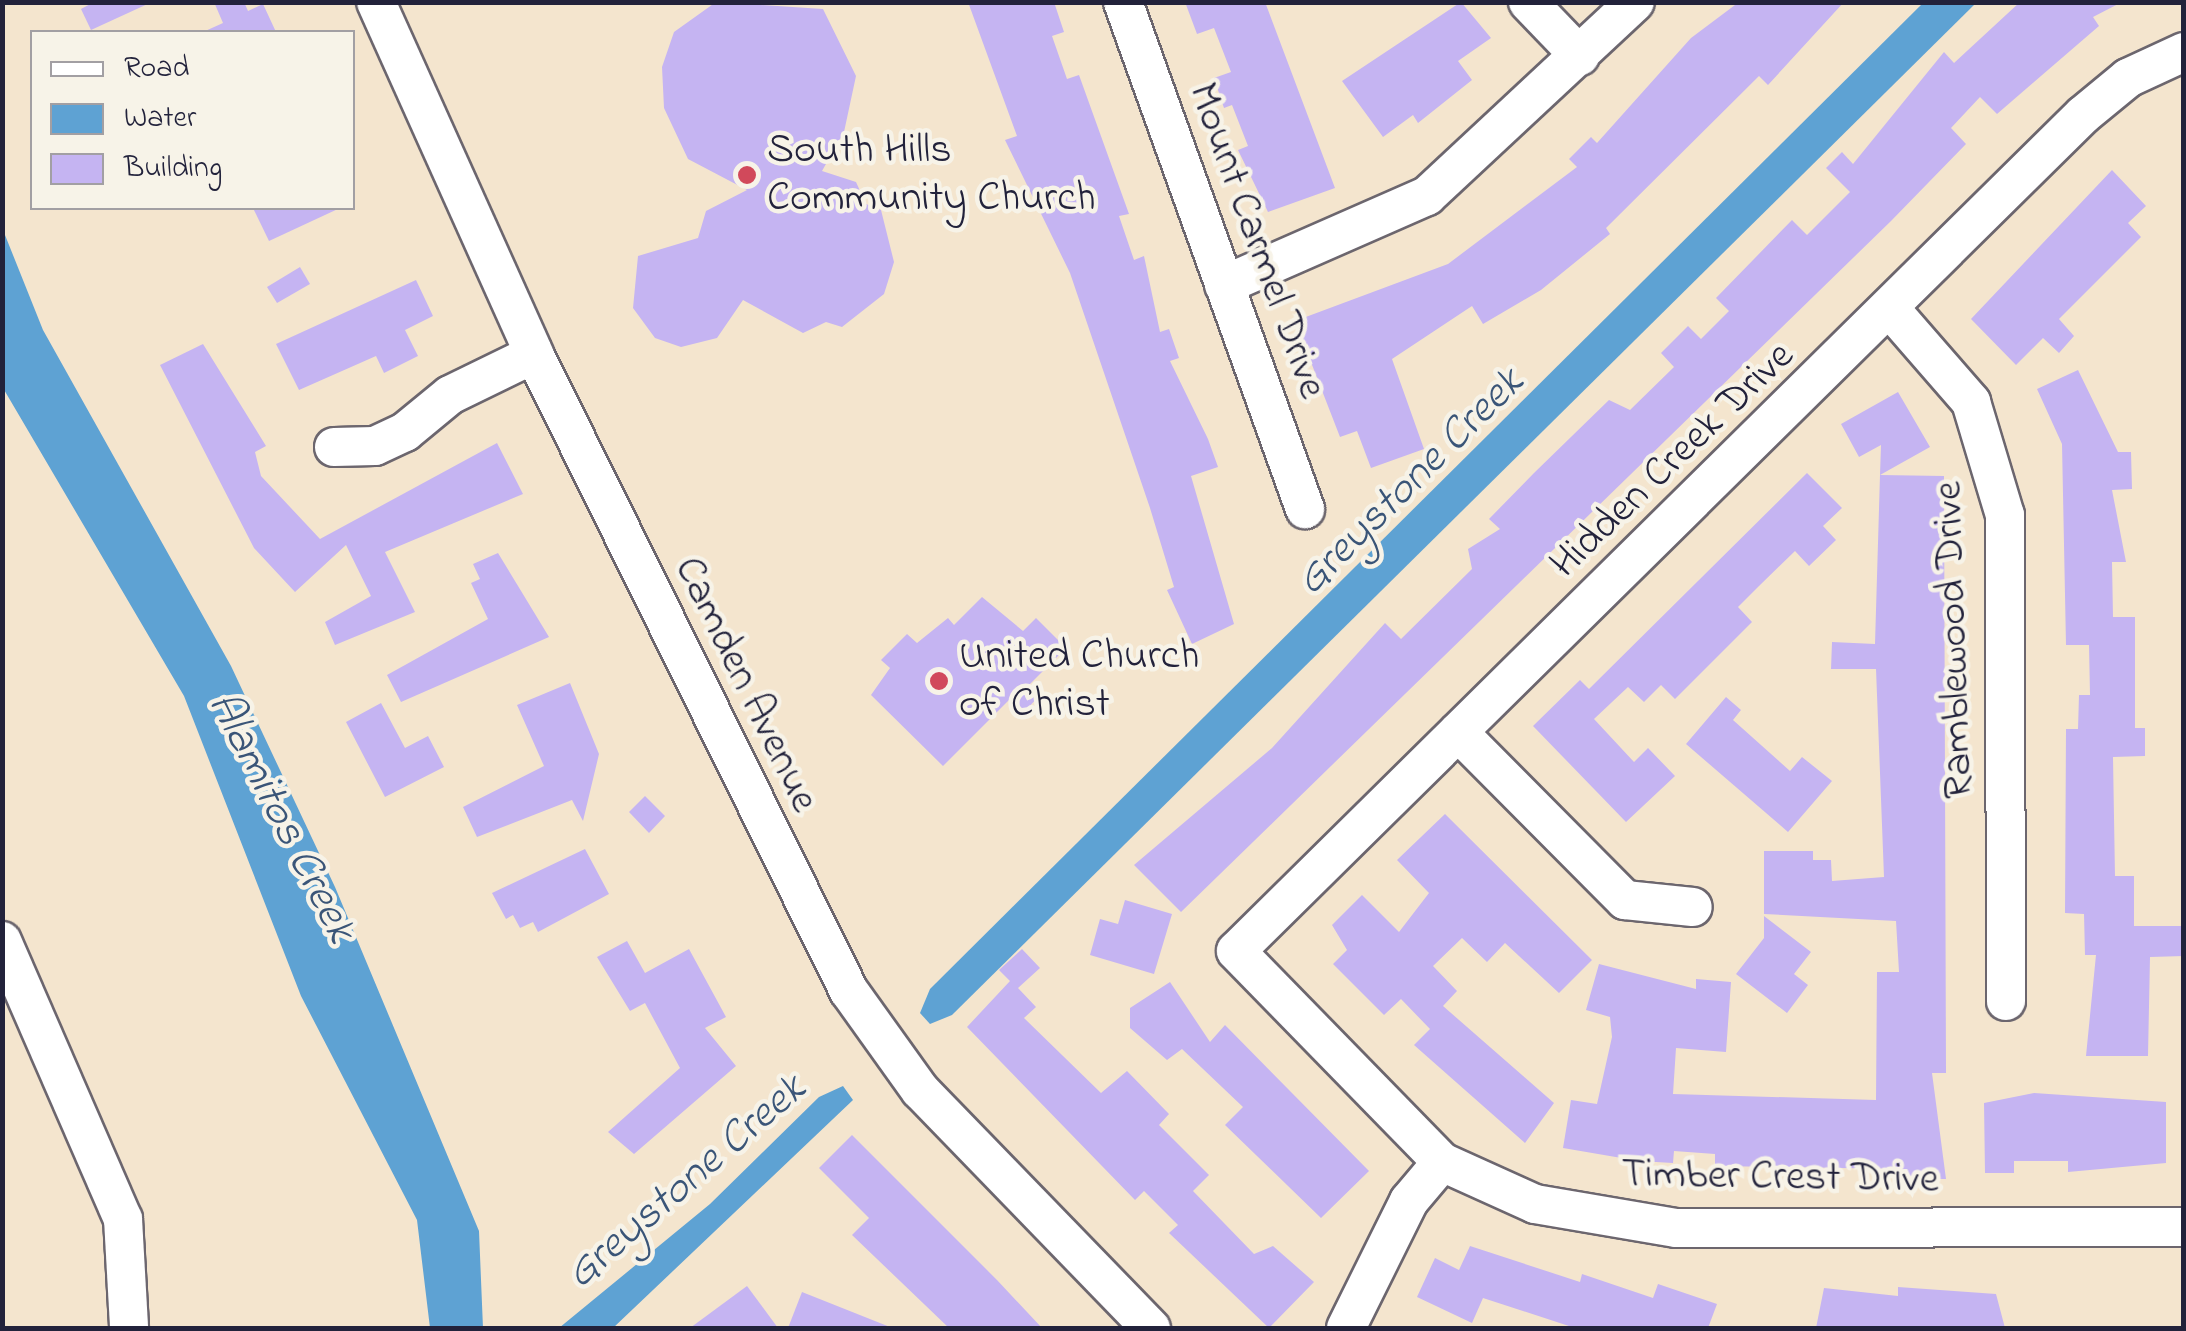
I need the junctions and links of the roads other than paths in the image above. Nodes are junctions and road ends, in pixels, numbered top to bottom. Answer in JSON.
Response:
{"nodes":[{"id":1,"x":376,"y":2,"type":"edge"},
{"id":2,"x":1123,"y":2,"type":"edge"},
{"id":3,"x":1528,"y":2,"type":"edge"},
{"id":4,"x":1635,"y":2,"type":"edge"},
{"id":5,"x":2184,"y":52,"type":"edge"},
{"id":6,"x":1580,"y":56,"type":"junction"},
{"id":7,"x":1224,"y":285,"type":"junction"},
{"id":8,"x":1892,"y":311,"type":"junction"},
{"id":9,"x":534,"y":354,"type":"junction"},
{"id":10,"x":334,"y":447,"type":"dead end"},
{"id":11,"x":1304,"y":509,"type":"dead end"},
{"id":12,"x":1458,"y":732,"type":"junction"},
{"id":13,"x":1693,"y":907,"type":"dead end"},
{"id":14,"x":2,"y":941,"type":"edge"},
{"id":15,"x":1236,"y":951,"type":"joint"},
{"id":16,"x":2006,"y":1001,"type":"dead end"},
{"id":17,"x":1442,"y":1162,"type":"junction"},
{"id":18,"x":2184,"y":1227,"type":"edge"},
{"id":19,"x":129,"y":1328,"type":"edge"},
{"id":20,"x":1151,"y":1328,"type":"edge"},
{"id":21,"x":1346,"y":1328,"type":"edge"}],
"edges":[{"from":1,"to":9,"type":"street","name":"Camden Avenue"},
{"from":2,"to":7,"type":"street","name":"Mount Carmel Drive"},
{"from":3,"to":6,"type":"street"},
{"from":4,"to":6,"type":"street"},
{"from":5,"to":8,"type":"street","name":"Hidden Creek Drive"},
{"from":6,"to":7,"type":"street"},
{"from":7,"to":11,"type":"street","name":"Mount Carmel Drive"},
{"from":8,"to":12,"type":"street","name":"Hidden Creek Drive"},
{"from":8,"to":16,"type":"street","name":"Ramblewood Drive"},
{"from":9,"to":10,"type":"street"},
{"from":9,"to":20,"type":"street","name":"Camden Avenue"},
{"from":12,"to":13,"type":"street"},
{"from":12,"to":15,"type":"street","name":"Hidden Creek Drive"},
{"from":14,"to":19,"type":"street"},
{"from":15,"to":17,"type":"street","name":"Timber Crest Drive"},
{"from":17,"to":18,"type":"street","name":"Timber Crest Drive"},
{"from":17,"to":21,"type":"street"}]}
